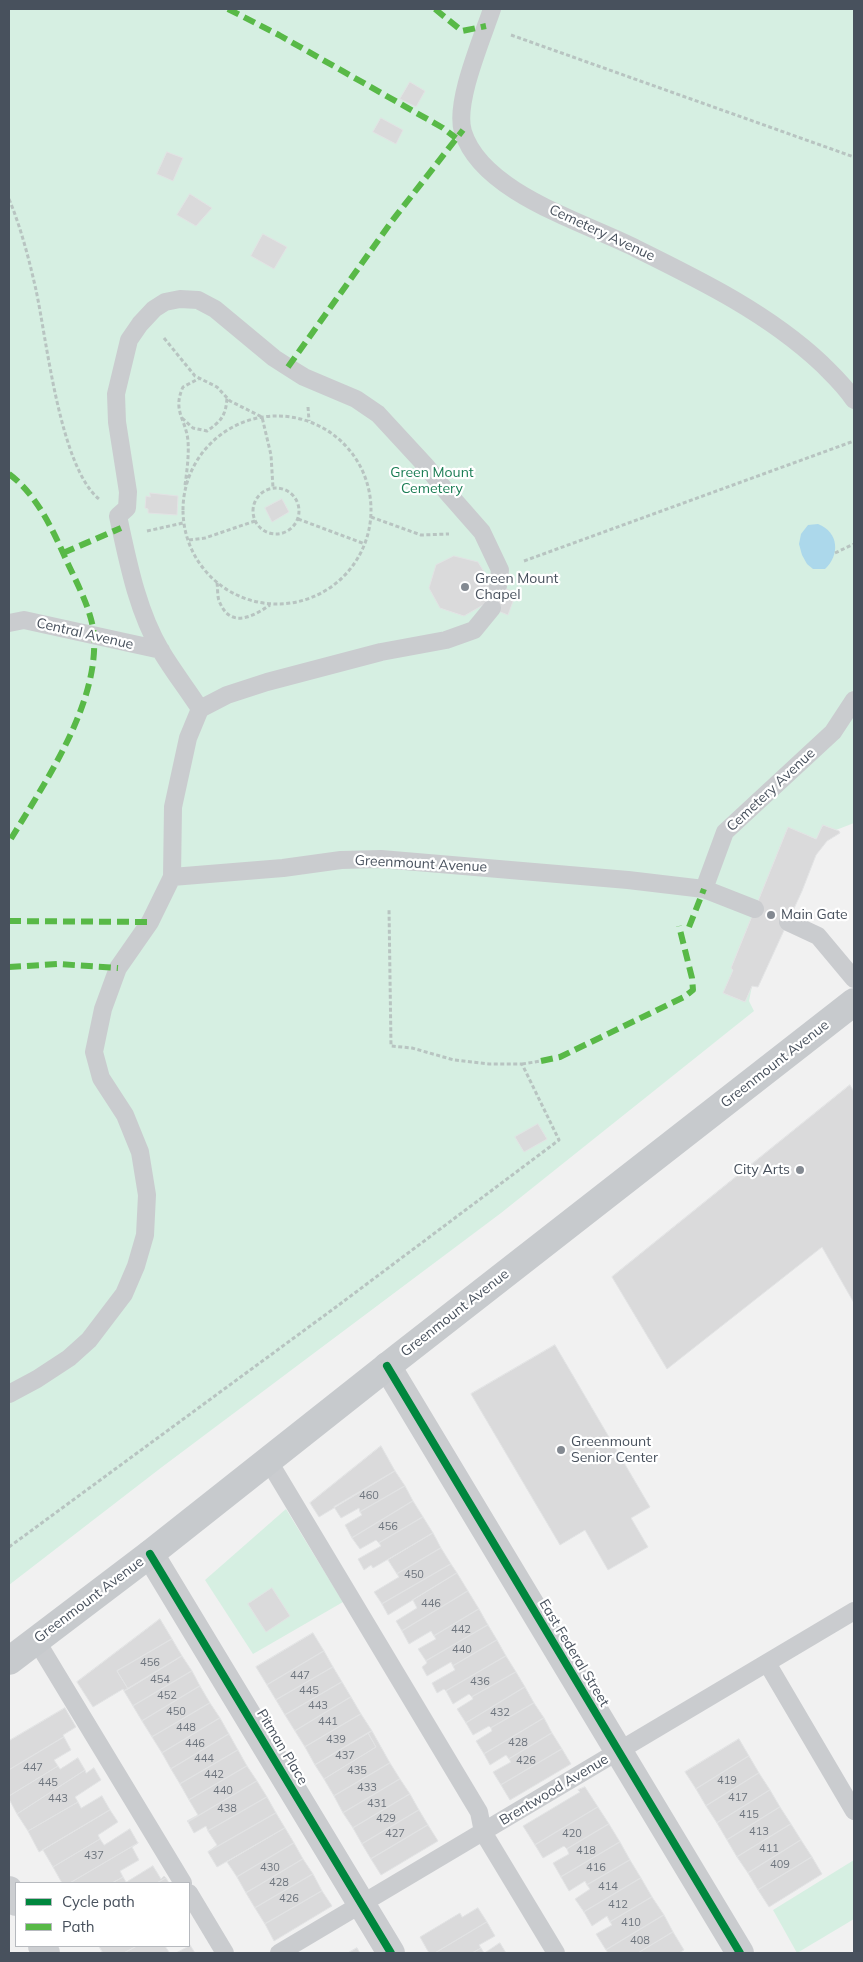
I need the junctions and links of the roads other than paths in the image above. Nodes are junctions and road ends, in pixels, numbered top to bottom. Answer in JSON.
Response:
{"nodes":[{"id":1,"x":492,"y":9,"type":"edge"},
{"id":2,"x":854,"y":400,"type":"edge"},
{"id":3,"x":499,"y":578,"type":"road end"},
{"id":4,"x":492,"y":608,"type":"dead end"},
{"id":5,"x":9,"y":623,"type":"edge"},
{"id":6,"x":161,"y":650,"type":"junction"},
{"id":7,"x":854,"y":700,"type":"edge"},
{"id":8,"x":200,"y":709,"type":"junction"},
{"id":9,"x":172,"y":877,"type":"junction"},
{"id":10,"x":704,"y":889,"type":"junction"},
{"id":11,"x":755,"y":909,"type":"dead end"},
{"id":12,"x":788,"y":922,"type":"dead end"},
{"id":13,"x":854,"y":979,"type":"edge"},
{"id":14,"x":854,"y":1002,"type":"edge"},
{"id":15,"x":387,"y":1366,"type":"junction"},
{"id":16,"x":9,"y":1394,"type":"edge"},
{"id":17,"x":268,"y":1460,"type":"junction"},
{"id":18,"x":150,"y":1554,"type":"junction"},
{"id":19,"x":854,"y":1611,"type":"edge"},
{"id":20,"x":36,"y":1640,"type":"junction"},
{"id":21,"x":9,"y":1661,"type":"edge"},
{"id":22,"x":767,"y":1662,"type":"junction"},
{"id":23,"x":618,"y":1751,"type":"junction"},
{"id":24,"x":848,"y":1787,"type":"edge"},
{"id":25,"x":854,"y":1810,"type":"edge"},
{"id":26,"x":483,"y":1832,"type":"junction"},
{"id":27,"x":182,"y":1882,"type":"edge"},
{"id":28,"x":190,"y":1895,"type":"edge"},
{"id":29,"x":361,"y":1904,"type":"junction"},
{"id":30,"x":225,"y":1953,"type":"edge"},
{"id":31,"x":279,"y":1953,"type":"edge"},
{"id":32,"x":391,"y":1953,"type":"edge"},
{"id":33,"x":556,"y":1953,"type":"edge"},
{"id":34,"x":740,"y":1953,"type":"edge"}],
"edges":[{"from":1,"to":2,"type":"lane","name":"Cemetery Avenue"},
{"from":3,"to":6,"type":"lane"},
{"from":4,"to":8,"type":"lane"},
{"from":5,"to":6,"type":"lane","name":"Central Avenue"},
{"from":6,"to":8,"type":"lane"},
{"from":7,"to":10,"type":"lane","name":"Cemetery Avenue"},
{"from":8,"to":9,"type":"lane"},
{"from":9,"to":10,"type":"lane","name":"Greenmount Avenue"},
{"from":9,"to":16,"type":"lane"},
{"from":10,"to":11,"type":"lane","name":"Greenmount Avenue"},
{"from":12,"to":13,"type":"lane"},
{"from":14,"to":15,"type":"main road","name":"Greenmount Avenue"},
{"from":15,"to":17,"type":"main road","name":"Greenmount Avenue"},
{"from":15,"to":23,"type":"street","name":"East Federal Street"},
{"from":17,"to":18,"type":"main road","name":"Greenmount Avenue"},
{"from":17,"to":26,"type":"lane"},
{"from":18,"to":20,"type":"main road","name":"Greenmount Avenue"},
{"from":18,"to":29,"type":"street","name":"Pitman Place"},
{"from":19,"to":22,"type":"lane","name":"Brentwood Avenue"},
{"from":20,"to":21,"type":"main road","name":"Greenmount Avenue"},
{"from":20,"to":27,"type":"lane"},
{"from":22,"to":23,"type":"lane","name":"Brentwood Avenue"},
{"from":22,"to":24,"type":"lane"},
{"from":23,"to":26,"type":"lane","name":"Brentwood Avenue"},
{"from":23,"to":34,"type":"street","name":"East Federal Street"},
{"from":24,"to":25,"type":"lane"},
{"from":26,"to":29,"type":"lane","name":"Brentwood Avenue"},
{"from":26,"to":33,"type":"lane"},
{"from":28,"to":30,"type":"lane"},
{"from":29,"to":31,"type":"lane","name":"Brentwood Avenue"},
{"from":29,"to":32,"type":"street","name":"Pitman Place"}]}
